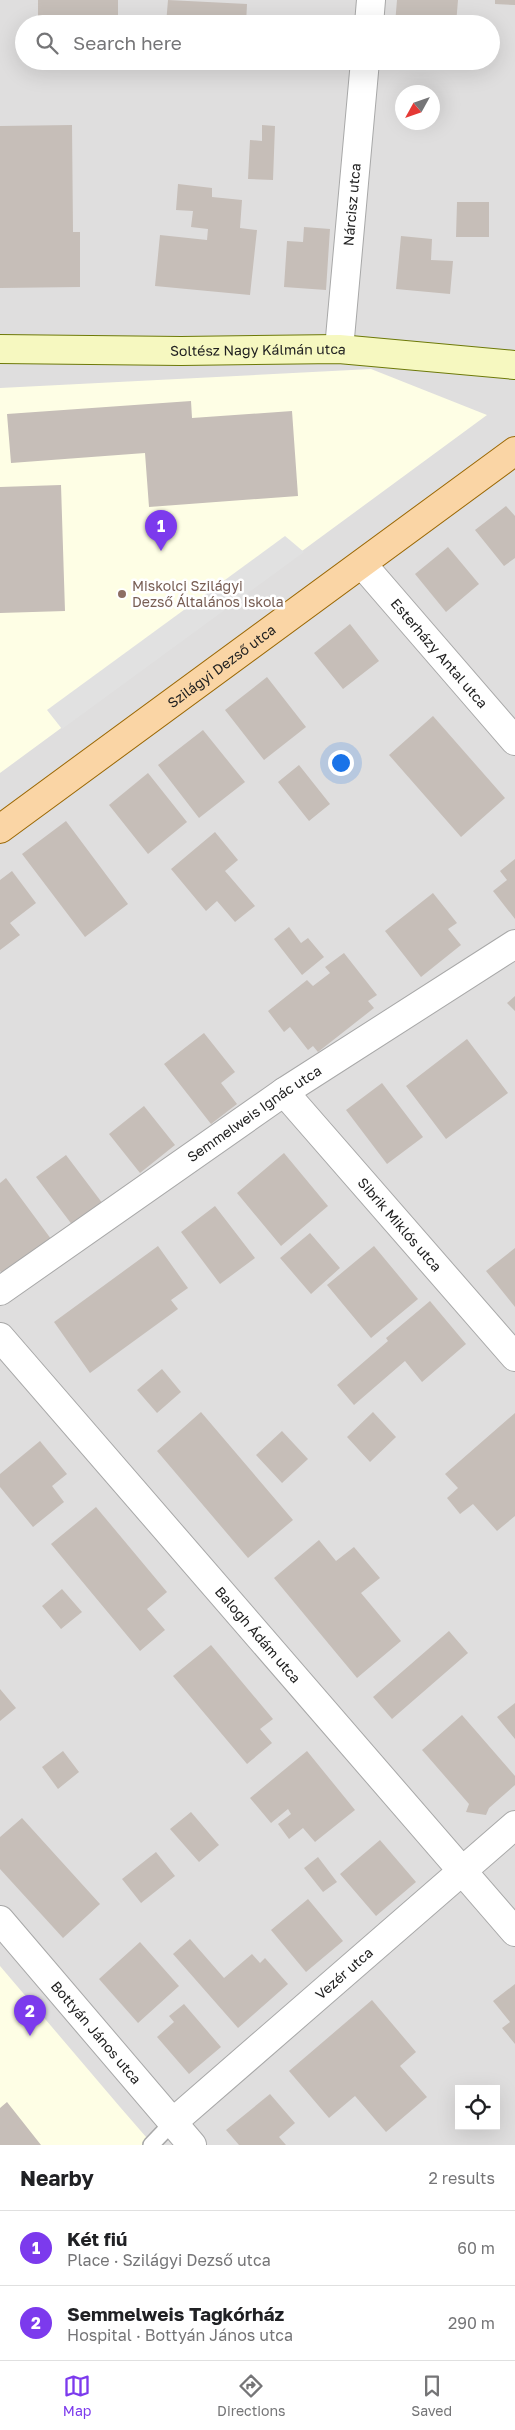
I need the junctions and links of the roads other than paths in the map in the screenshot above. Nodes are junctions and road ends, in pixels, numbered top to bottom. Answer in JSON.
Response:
{"nodes":[{"id":1,"x":371,"y":0,"type":"edge"},
{"id":2,"x":370,"y":15,"type":"edge"},
{"id":3,"x":364,"y":70,"type":"edge"},
{"id":4,"x":0,"y":349,"type":"edge"},
{"id":5,"x":339,"y":349,"type":"junction"},
{"id":6,"x":515,"y":365,"type":"edge"},
{"id":7,"x":515,"y":451,"type":"edge"},
{"id":8,"x":362,"y":564,"type":"junction"},
{"id":9,"x":515,"y":741,"type":"edge"},
{"id":10,"x":0,"y":829,"type":"edge"},
{"id":11,"x":515,"y":944,"type":"edge"},
{"id":12,"x":284,"y":1092,"type":"junction"},
{"id":13,"x":0,"y":1291,"type":"edge"},
{"id":14,"x":0,"y":1337,"type":"edge"},
{"id":15,"x":515,"y":1357,"type":"edge"},
{"id":16,"x":515,"y":1825,"type":"edge"},
{"id":17,"x":462,"y":1872,"type":"junction"},
{"id":18,"x":0,"y":1920,"type":"edge"},
{"id":19,"x":515,"y":1932,"type":"edge"},
{"id":20,"x":172,"y":2123,"type":"junction"},
{"id":21,"x":151,"y":2145,"type":"edge"},
{"id":22,"x":192,"y":2145,"type":"edge"}],
"edges":[{"from":1,"to":2,"type":"street"},
{"from":3,"to":5,"type":"street","name":"Nárcisz utca"},
{"from":4,"to":5,"type":"street","name":"Soltész Nagy Kálmán utca"},
{"from":5,"to":6,"type":"street","name":"Soltész Nagy Kálmán utca"},
{"from":7,"to":8,"type":"main road","name":"Szilágyi Dezső utca"},
{"from":8,"to":9,"type":"street","name":"Esterházy Antal utca"},
{"from":8,"to":10,"type":"main road","name":"Szilágyi Dezső utca"},
{"from":11,"to":12,"type":"street","name":"Semmelweis Ignác utca"},
{"from":12,"to":13,"type":"street","name":"Semmelweis Ignác utca"},
{"from":12,"to":15,"type":"street","name":"Sibrik Miklós utca"},
{"from":14,"to":17,"type":"street","name":"Balogh Ádám utca"},
{"from":16,"to":17,"type":"street","name":"Vezér utca"},
{"from":17,"to":19,"type":"street","name":"Balogh Ádám utca"},
{"from":17,"to":20,"type":"street","name":"Vezér utca"},
{"from":18,"to":20,"type":"street","name":"Bottyán János utca"},
{"from":20,"to":21,"type":"lane"},
{"from":20,"to":22,"type":"street","name":"Bottyán János utca"}]}
